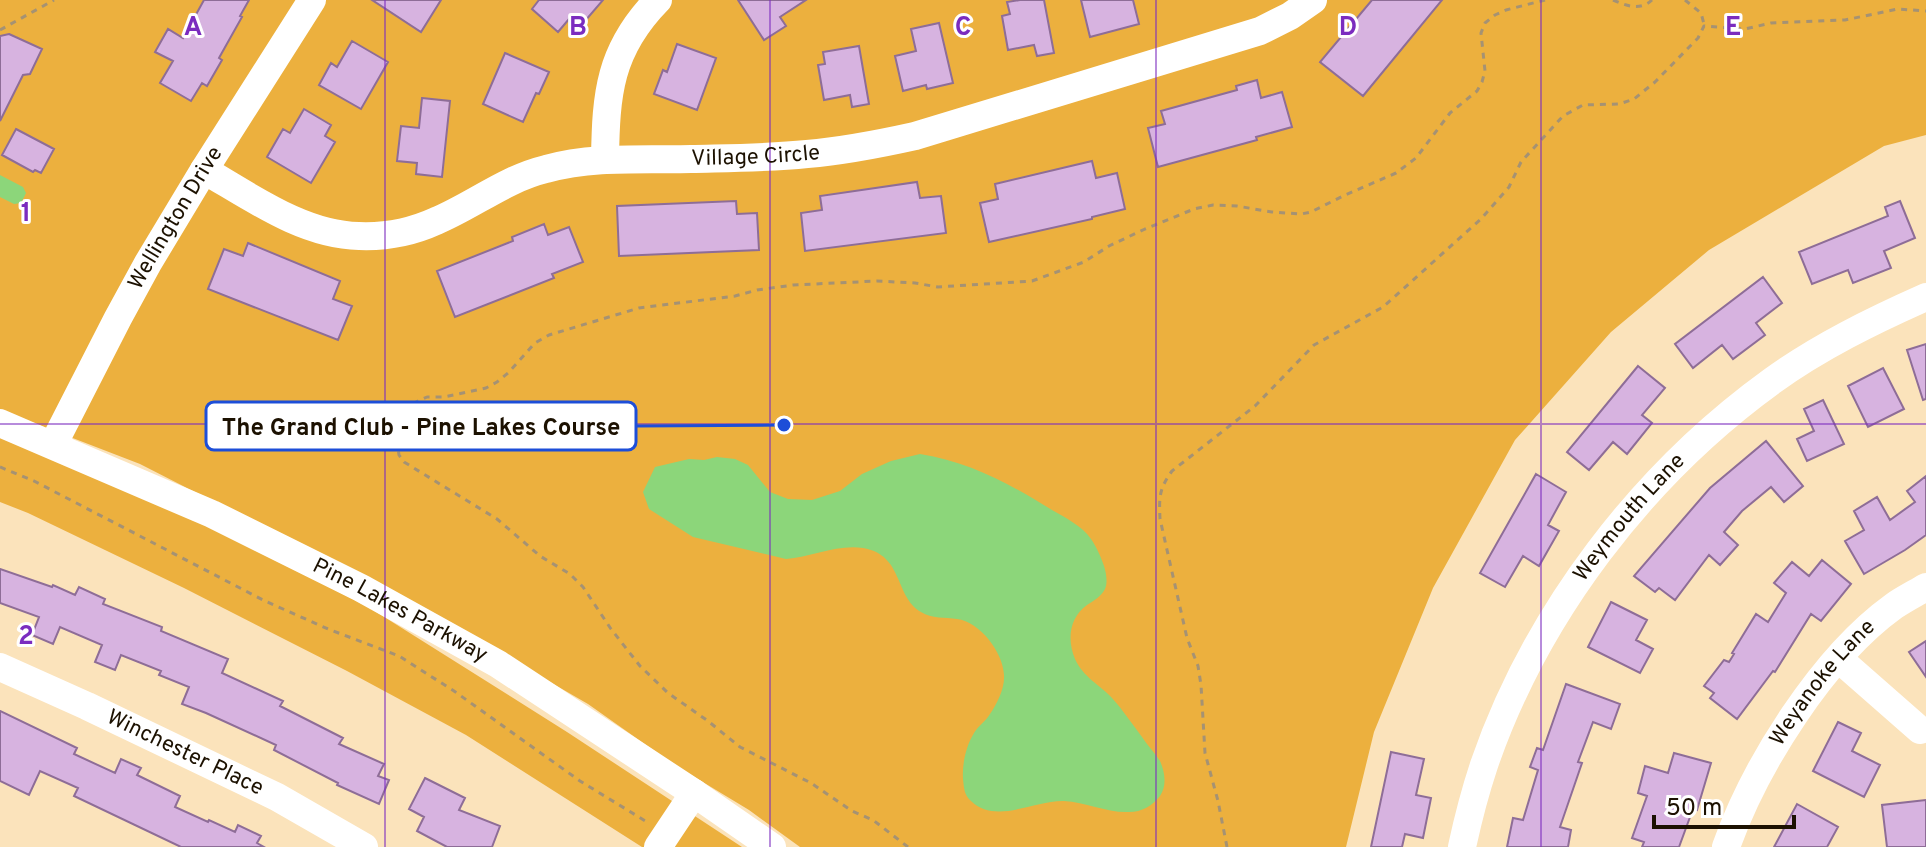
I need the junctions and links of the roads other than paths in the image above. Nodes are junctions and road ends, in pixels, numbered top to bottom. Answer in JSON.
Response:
{"nodes":[{"id":1,"x":312,"y":0,"type":"edge"},
{"id":2,"x":658,"y":0,"type":"edge"},
{"id":3,"x":1313,"y":0,"type":"edge"},
{"id":4,"x":605,"y":159,"type":"junction"},
{"id":5,"x":204,"y":170,"type":"junction"},
{"id":6,"x":1926,"y":297,"type":"edge"},
{"id":7,"x":0,"y":423,"type":"edge"},
{"id":8,"x":53,"y":445,"type":"junction"},
{"id":9,"x":1926,"y":587,"type":"edge"},
{"id":10,"x":1839,"y":659,"type":"junction"},
{"id":11,"x":0,"y":667,"type":"edge"},
{"id":12,"x":1920,"y":730,"type":"dead end"},
{"id":13,"x":694,"y":793,"type":"junction"},
{"id":14,"x":657,"y":837,"type":"edge"},
{"id":15,"x":364,"y":847,"type":"edge"},
{"id":16,"x":772,"y":847,"type":"edge"},
{"id":17,"x":1462,"y":847,"type":"edge"},
{"id":18,"x":1726,"y":847,"type":"edge"}],
"edges":[{"from":1,"to":5,"type":"street","name":"Wellington Drive"},
{"from":2,"to":4,"type":"street"},
{"from":3,"to":4,"type":"street","name":"Village Circle"},
{"from":4,"to":5,"type":"street","name":"Village Circle"},
{"from":5,"to":8,"type":"street","name":"Wellington Drive"},
{"from":6,"to":17,"type":"street","name":"Weymouth Lane"},
{"from":7,"to":8,"type":"street","name":"Pine Lakes Parkway"},
{"from":8,"to":13,"type":"street","name":"Pine Lakes Parkway"},
{"from":9,"to":10,"type":"street","name":"Weyanoke Lane"},
{"from":10,"to":12,"type":"street"},
{"from":10,"to":18,"type":"street","name":"Weyanoke Lane"},
{"from":11,"to":15,"type":"street","name":"Winchester Place"},
{"from":13,"to":14,"type":"street"},
{"from":13,"to":16,"type":"street","name":"Pine Lakes Parkway"}]}
